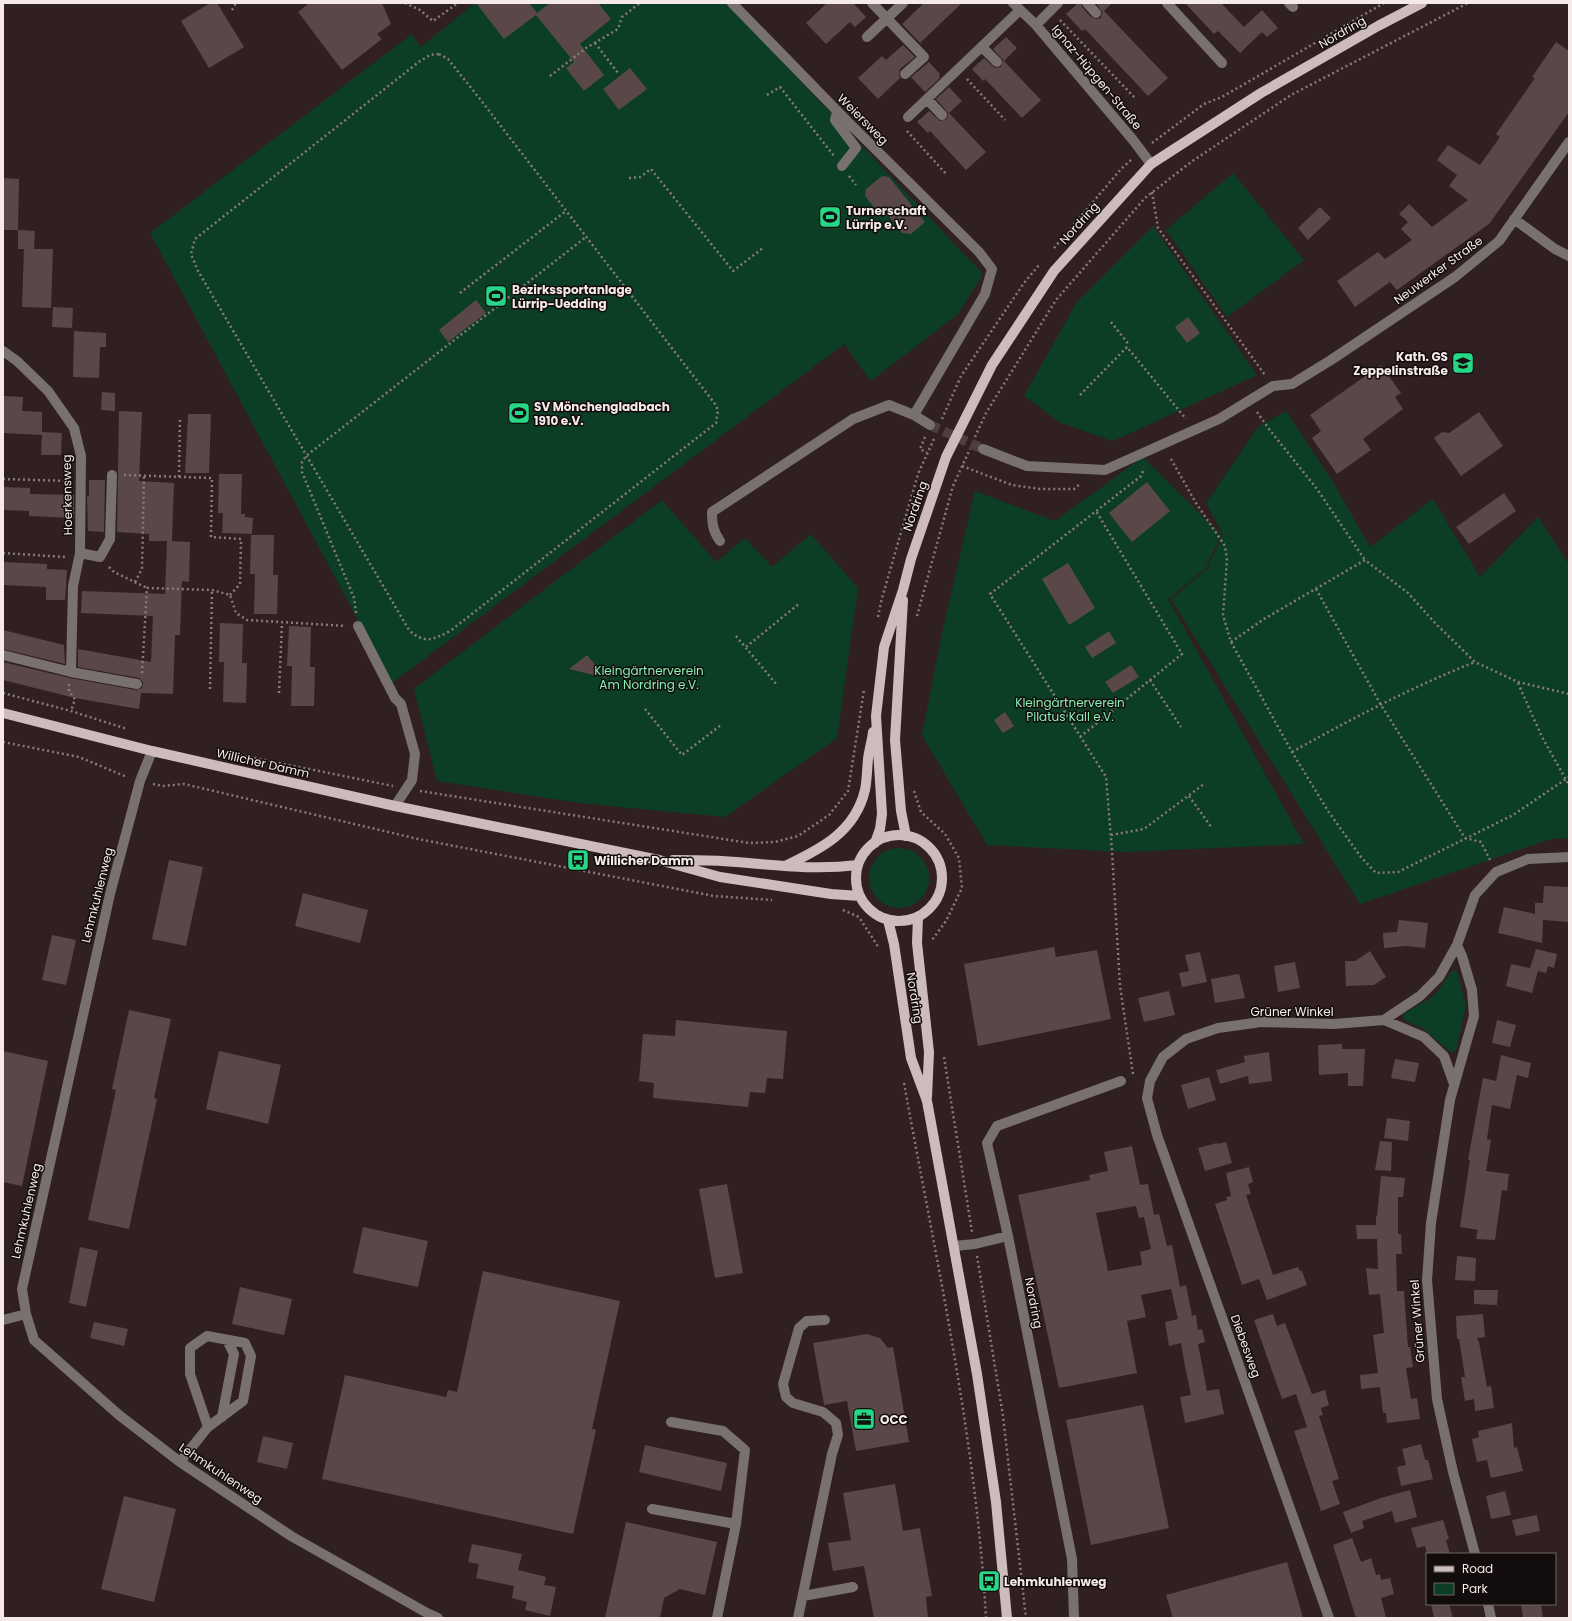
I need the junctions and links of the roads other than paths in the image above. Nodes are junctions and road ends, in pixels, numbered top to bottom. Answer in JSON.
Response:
{"nodes":[{"id":1,"x":732,"y":3,"type":"edge"},
{"id":2,"x":872,"y":3,"type":"edge"},
{"id":3,"x":903,"y":3,"type":"edge"},
{"id":4,"x":1087,"y":3,"type":"edge"},
{"id":5,"x":1167,"y":3,"type":"edge"},
{"id":6,"x":1422,"y":3,"type":"edge"},
{"id":7,"x":1017,"y":6,"type":"edge"},
{"id":8,"x":1054,"y":7,"type":"edge"},
{"id":9,"x":1096,"y":12,"type":"dead end"},
{"id":10,"x":887,"y":18,"type":"junction"},
{"id":11,"x":1036,"y":25,"type":"junction"},
{"id":12,"x":867,"y":37,"type":"dead end"},
{"id":13,"x":982,"y":46,"type":"junction"},
{"id":14,"x":997,"y":62,"type":"dead end"},
{"id":15,"x":1222,"y":63,"type":"dead end"},
{"id":16,"x":905,"y":74,"type":"dead end"},
{"id":17,"x":927,"y":99,"type":"junction"},
{"id":18,"x":837,"y":112,"type":"junction"},
{"id":19,"x":942,"y":115,"type":"dead end"},
{"id":20,"x":908,"y":117,"type":"road end"},
{"id":21,"x":1569,"y":142,"type":"edge"},
{"id":22,"x":1151,"y":164,"type":"junction"},
{"id":23,"x":842,"y":166,"type":"road end"},
{"id":24,"x":1514,"y":219,"type":"junction"},
{"id":25,"x":1569,"y":256,"type":"edge"},
{"id":26,"x":3,"y":351,"type":"edge"},
{"id":27,"x":914,"y":415,"type":"junction"},
{"id":28,"x":930,"y":425,"type":"tunnel mouth"},
{"id":29,"x":983,"y":449,"type":"tunnel mouth"},
{"id":30,"x":112,"y":475,"type":"road end"},
{"id":31,"x":720,"y":541,"type":"dead end"},
{"id":32,"x":80,"y":556,"type":"junction"},
{"id":33,"x":903,"y":590,"type":"junction"},
{"id":34,"x":358,"y":626,"type":"road end"},
{"id":35,"x":3,"y":655,"type":"edge"},
{"id":36,"x":71,"y":672,"type":"junction"},
{"id":37,"x":137,"y":684,"type":"road end"},
{"id":38,"x":3,"y":713,"type":"edge"},
{"id":39,"x":876,"y":716,"type":"junction"},
{"id":40,"x":152,"y":751,"type":"junction"},
{"id":41,"x":395,"y":806,"type":"junction"},
{"id":42,"x":906,"y":836,"type":"junction"},
{"id":43,"x":875,"y":843,"type":"junction"},
{"id":44,"x":1569,"y":857,"type":"edge"},
{"id":45,"x":659,"y":860,"type":"junction"},
{"id":46,"x":858,"y":865,"type":"junction"},
{"id":47,"x":784,"y":867,"type":"junction"},
{"id":48,"x":860,"y":896,"type":"junction"},
{"id":49,"x":918,"y":917,"type":"junction"},
{"id":50,"x":888,"y":920,"type":"junction"},
{"id":51,"x":1457,"y":945,"type":"junction"},
{"id":52,"x":1384,"y":1020,"type":"junction"},
{"id":53,"x":1150,"y":1081,"type":"joint"},
{"id":54,"x":1121,"y":1082,"type":"dead end"},
{"id":55,"x":1454,"y":1084,"type":"junction"},
{"id":56,"x":927,"y":1101,"type":"junction"},
{"id":57,"x":1008,"y":1236,"type":"junction"},
{"id":58,"x":954,"y":1246,"type":"junction"},
{"id":59,"x":26,"y":1314,"type":"junction"},
{"id":60,"x":3,"y":1320,"type":"edge"},
{"id":61,"x":825,"y":1320,"type":"dead end"},
{"id":62,"x":227,"y":1340,"type":"junction"},
{"id":63,"x":222,"y":1417,"type":"junction"},
{"id":64,"x":671,"y":1422,"type":"dead end"},
{"id":65,"x":208,"y":1427,"type":"junction"},
{"id":66,"x":180,"y":1462,"type":"junction"},
{"id":67,"x":652,"y":1509,"type":"dead end"},
{"id":68,"x":736,"y":1524,"type":"junction"},
{"id":69,"x":1474,"y":1553,"type":"edge"},
{"id":70,"x":853,"y":1588,"type":"dead end"},
{"id":71,"x":803,"y":1596,"type":"junction"},
{"id":72,"x":1488,"y":1605,"type":"edge"},
{"id":73,"x":438,"y":1618,"type":"edge"},
{"id":74,"x":717,"y":1618,"type":"edge"},
{"id":75,"x":798,"y":1618,"type":"edge"},
{"id":76,"x":1007,"y":1618,"type":"edge"},
{"id":77,"x":1074,"y":1618,"type":"edge"},
{"id":78,"x":1329,"y":1618,"type":"edge"},
{"id":79,"x":1491,"y":1618,"type":"edge"}],
"edges":[{"from":1,"to":18,"type":"street","name":"Weiersweg"},
{"from":2,"to":10,"type":"street"},
{"from":3,"to":10,"type":"street"},
{"from":4,"to":9,"type":"street"},
{"from":5,"to":15,"type":"street"},
{"from":6,"to":22,"type":"main road","name":"Nordring"},
{"from":7,"to":11,"type":"street","name":"Ignaz-Hüpgen-Straße"},
{"from":7,"to":13,"type":"street","name":"Ignaz-Hüpgen-Straße"},
{"from":8,"to":11,"type":"street"},
{"from":10,"to":12,"type":"street"},
{"from":10,"to":16,"type":"street"},
{"from":11,"to":22,"type":"street","name":"Ignaz-Hüpgen-Straße"},
{"from":13,"to":14,"type":"street"},
{"from":13,"to":17,"type":"street","name":"Ignaz-Hüpgen-Straße"},
{"from":17,"to":19,"type":"street"},
{"from":17,"to":20,"type":"street","name":"Ignaz-Hüpgen-Straße"},
{"from":18,"to":23,"type":"street"},
{"from":18,"to":27,"type":"street","name":"Weiersweg"},
{"from":21,"to":24,"type":"street","name":"Neuwerker Straße"},
{"from":22,"to":33,"type":"main road","name":"Nordring"},
{"from":24,"to":25,"type":"street"},
{"from":24,"to":29,"type":"street","name":"Neuwerker Straße"},
{"from":26,"to":32,"type":"street","name":"Hoerkensweg"},
{"from":27,"to":28,"type":"street"},
{"from":27,"to":31,"type":"street"},
{"from":30,"to":32,"type":"street"},
{"from":32,"to":36,"type":"street","name":"Hoerkensweg"},
{"from":33,"to":39,"type":"main road","name":"Nordring"},
{"from":33,"to":42,"type":"main road","name":"Nordring"},
{"from":34,"to":41,"type":"street"},
{"from":35,"to":36,"type":"street"},
{"from":36,"to":37,"type":"street"},
{"from":38,"to":40,"type":"main road","name":"Willicher Damm"},
{"from":39,"to":43,"type":"main road","name":"Nordring"},
{"from":39,"to":47,"type":"main road"},
{"from":40,"to":41,"type":"main road","name":"Willicher Damm"},
{"from":40,"to":59,"type":"street","name":"Lehmkuhlenweg"},
{"from":41,"to":45,"type":"main road","name":"Willicher Damm"},
{"from":42,"to":43,"type":"main road"},
{"from":42,"to":49,"type":"main road"},
{"from":43,"to":46,"type":"main road"},
{"from":44,"to":51,"type":"street","name":"Grüner Winkel"},
{"from":45,"to":47,"type":"main road","name":"Willicher Damm"},
{"from":45,"to":48,"type":"main road","name":"Willicher Damm"},
{"from":46,"to":47,"type":"main road","name":"Willicher Damm"},
{"from":46,"to":48,"type":"main road"},
{"from":48,"to":50,"type":"main road"},
{"from":49,"to":50,"type":"main road"},
{"from":49,"to":56,"type":"main road","name":"Nordring"},
{"from":50,"to":56,"type":"main road","name":"Nordring"},
{"from":51,"to":52,"type":"street","name":"Grüner Winkel"},
{"from":51,"to":55,"type":"street","name":"Grüner Winkel"},
{"from":52,"to":53,"type":"street","name":"Grüner Winkel"},
{"from":52,"to":55,"type":"street","name":"Grüner Winkel"},
{"from":53,"to":78,"type":"street","name":"Diebesweg"},
{"from":54,"to":57,"type":"street","name":"Nordring"},
{"from":55,"to":69,"type":"street","name":"Grüner Winkel"},
{"from":56,"to":58,"type":"main road","name":"Nordring"},
{"from":57,"to":58,"type":"street"},
{"from":57,"to":77,"type":"street","name":"Nordring"},
{"from":58,"to":76,"type":"main road","name":"Nordring"},
{"from":59,"to":60,"type":"street"},
{"from":59,"to":66,"type":"street","name":"Lehmkuhlenweg"},
{"from":61,"to":71,"type":"street"},
{"from":62,"to":63,"type":"street"},
{"from":62,"to":63,"type":"street"},
{"from":62,"to":65,"type":"street"},
{"from":63,"to":65,"type":"street"},
{"from":64,"to":68,"type":"street"},
{"from":65,"to":66,"type":"street"},
{"from":66,"to":73,"type":"street","name":"Lehmkuhlenweg"},
{"from":67,"to":68,"type":"street"},
{"from":68,"to":74,"type":"street"},
{"from":70,"to":71,"type":"street"},
{"from":71,"to":75,"type":"street"},
{"from":72,"to":79,"type":"street"}]}
